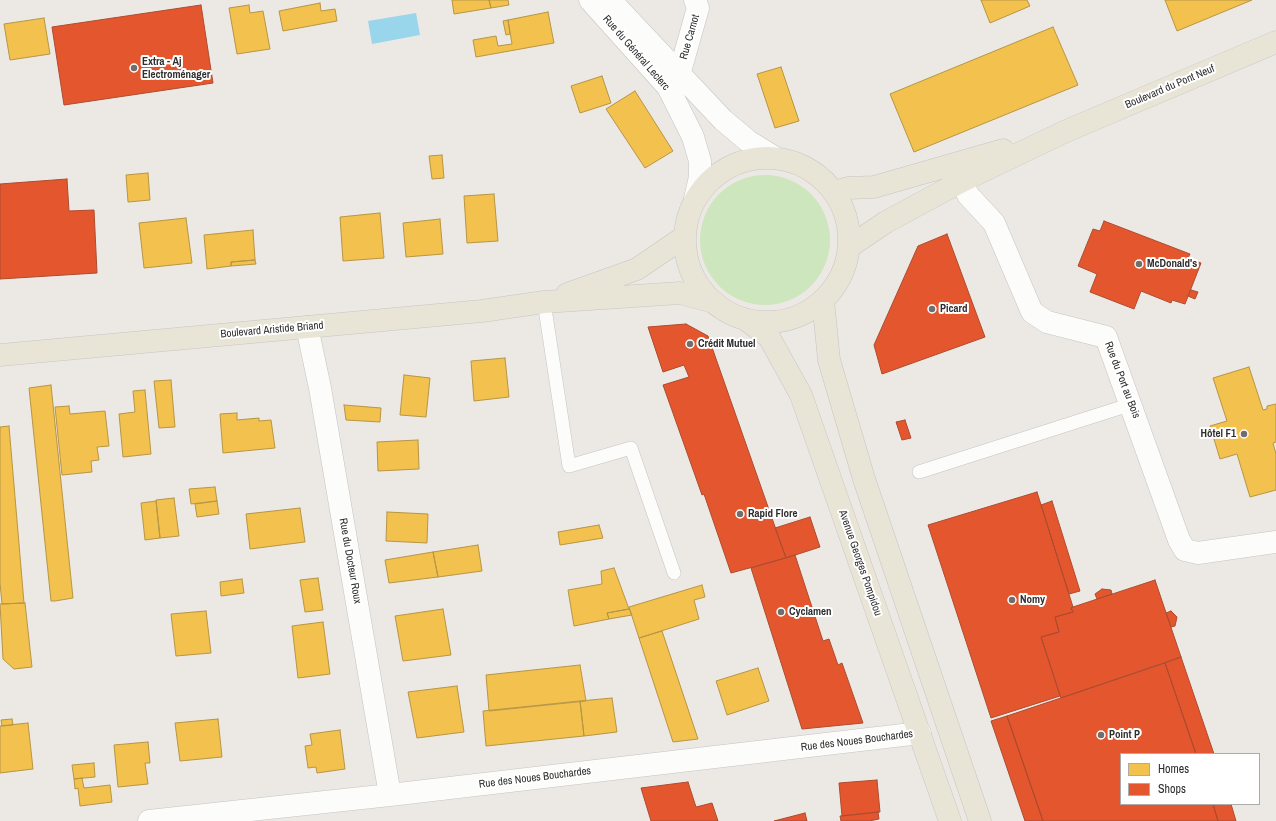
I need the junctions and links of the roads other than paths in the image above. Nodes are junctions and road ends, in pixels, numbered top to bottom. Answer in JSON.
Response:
{"nodes":[{"id":1,"x":590,"y":0,"type":"edge"},
{"id":2,"x":610,"y":0,"type":"edge"},
{"id":3,"x":696,"y":4,"type":"edge"},
{"id":4,"x":1276,"y":42,"type":"edge"},
{"id":5,"x":679,"y":75,"type":"junction"},
{"id":6,"x":1064,"y":132,"type":"junction"},
{"id":7,"x":774,"y":158,"type":"junction"},
{"id":8,"x":962,"y":181,"type":"junction"},
{"id":9,"x":834,"y":192,"type":"junction"},
{"id":10,"x":695,"y":199,"type":"junction"},
{"id":11,"x":684,"y":237,"type":"junction"},
{"id":12,"x":849,"y":247,"type":"junction"},
{"id":13,"x":823,"y":300,"type":"junction"},
{"id":14,"x":544,"y":302,"type":"junction"},
{"id":15,"x":714,"y":302,"type":"junction"},
{"id":16,"x":745,"y":319,"type":"junction"},
{"id":17,"x":308,"y":327,"type":"junction"},
{"id":18,"x":0,"y":355,"type":"edge"},
{"id":19,"x":1132,"y":404,"type":"junction"},
{"id":20,"x":919,"y":472,"type":"dead end"},
{"id":21,"x":1276,"y":542,"type":"edge"},
{"id":22,"x":674,"y":573,"type":"dead end"},
{"id":23,"x":920,"y":733,"type":"junction"},
{"id":24,"x":390,"y":795,"type":"junction"},
{"id":25,"x":149,"y":821,"type":"edge"},
{"id":26,"x":950,"y":821,"type":"edge"},
{"id":27,"x":980,"y":821,"type":"edge"}],
"edges":[{"from":1,"to":10,"type":"street","name":"Rue du Général Leclerc"},
{"from":2,"to":5,"type":"street","name":"Rue du Général Leclerc"},
{"from":3,"to":5,"type":"street","name":"Rue Carnot"},
{"from":4,"to":6,"type":"main road","name":"Boulevard du Pont Neuf"},
{"from":5,"to":7,"type":"street","name":"Rue du Général Leclerc"},
{"from":6,"to":8,"type":"main road"},
{"from":6,"to":9,"type":"main road"},
{"from":7,"to":9,"type":"main road"},
{"from":7,"to":10,"type":"main road"},
{"from":8,"to":12,"type":"main road"},
{"from":8,"to":19,"type":"street","name":"Rue du Port au Bois"},
{"from":9,"to":12,"type":"main road"},
{"from":10,"to":11,"type":"main road"},
{"from":11,"to":14,"type":"main road"},
{"from":11,"to":15,"type":"main road"},
{"from":12,"to":13,"type":"main road"},
{"from":13,"to":16,"type":"main road"},
{"from":13,"to":27,"type":"main road"},
{"from":14,"to":15,"type":"main road"},
{"from":14,"to":17,"type":"main road","name":"Boulevard Aristide Briand"},
{"from":14,"to":22,"type":"lane"},
{"from":15,"to":16,"type":"main road"},
{"from":16,"to":23,"type":"main road","name":"Avenue Georges Pompidou"},
{"from":17,"to":18,"type":"main road","name":"Boulevard Aristide Briand"},
{"from":17,"to":24,"type":"street","name":"Rue du Docteur Roux"},
{"from":19,"to":20,"type":"lane"},
{"from":19,"to":21,"type":"street","name":"Rue du Port au Bois"},
{"from":23,"to":24,"type":"street","name":"Rue des Noues Bouchardes"},
{"from":23,"to":26,"type":"main road","name":"Avenue Georges Pompidou"},
{"from":24,"to":25,"type":"street","name":"Rue des Noues Bouchardes"}]}
